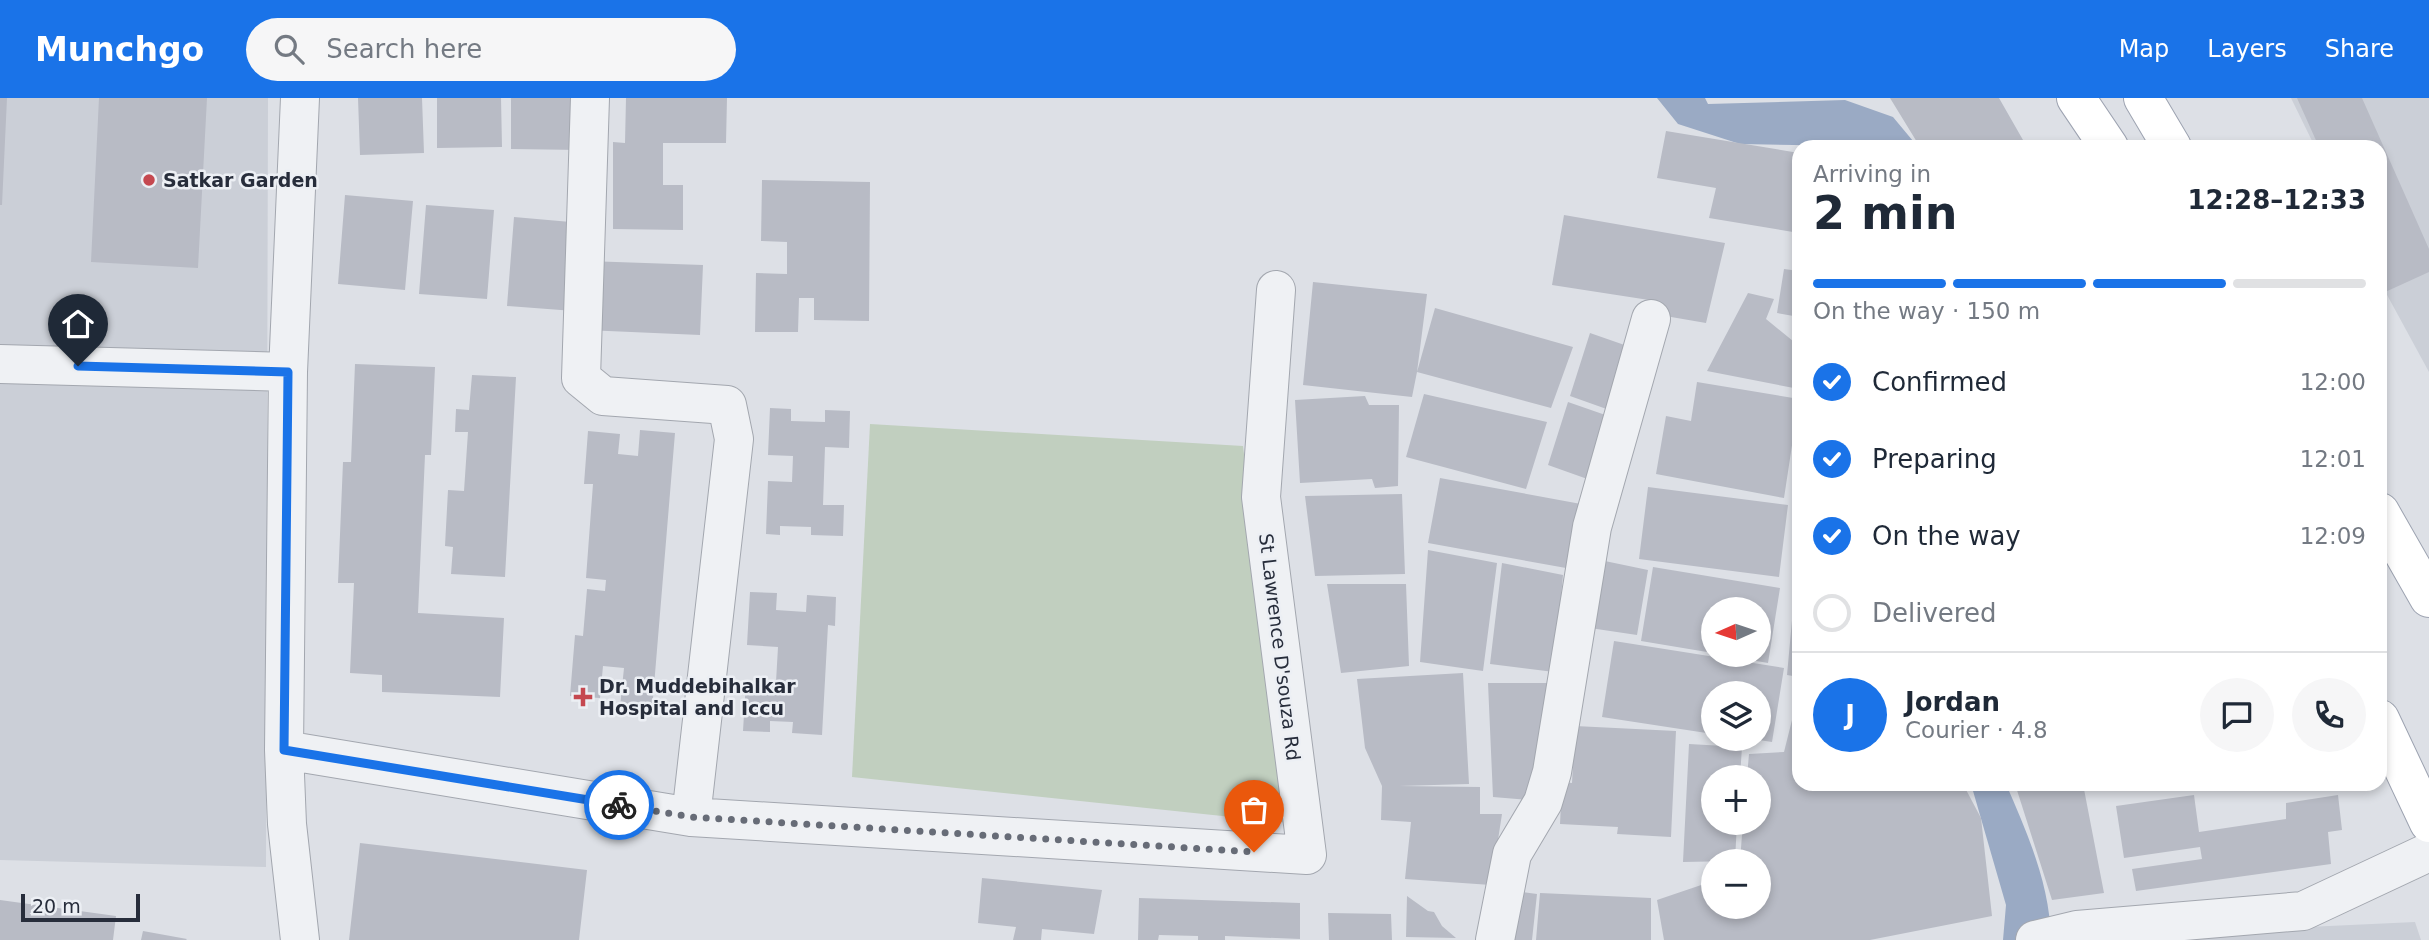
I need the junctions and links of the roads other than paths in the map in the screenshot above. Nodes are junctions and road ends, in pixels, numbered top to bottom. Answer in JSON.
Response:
{"nodes":[{"id":1,"x":300,"y":98,"type":"edge"},
{"id":2,"x":590,"y":98,"type":"edge"},
{"id":3,"x":2076,"y":98,"type":"edge"},
{"id":4,"x":2143,"y":98,"type":"edge"},
{"id":5,"x":2104,"y":140,"type":"edge"},
{"id":6,"x":2164,"y":140,"type":"edge"},
{"id":7,"x":1276,"y":290,"type":"dead end"},
{"id":8,"x":1651,"y":319,"type":"dead end"},
{"id":9,"x":0,"y":364,"type":"edge"},
{"id":10,"x":288,"y":372,"type":"junction"},
{"id":11,"x":2387,"y":524,"type":"edge"},
{"id":12,"x":2429,"y":598,"type":"edge"},
{"id":13,"x":2387,"y":734,"type":"edge"},
{"id":14,"x":284,"y":750,"type":"junction"},
{"id":15,"x":691,"y":817,"type":"junction"},
{"id":16,"x":2429,"y":822,"type":"edge"},
{"id":17,"x":2429,"y":852,"type":"edge"},
{"id":18,"x":300,"y":940,"type":"edge"},
{"id":19,"x":1495,"y":940,"type":"edge"},
{"id":20,"x":2035,"y":940,"type":"edge"}],
"edges":[{"from":1,"to":10,"type":"street"},
{"from":2,"to":15,"type":"street"},
{"from":3,"to":5,"type":"main road"},
{"from":4,"to":6,"type":"main road"},
{"from":7,"to":15,"type":"street","name":"St Lawrence D'souza Rd"},
{"from":8,"to":19,"type":"street"},
{"from":9,"to":10,"type":"street"},
{"from":10,"to":14,"type":"street"},
{"from":11,"to":12,"type":"main road"},
{"from":13,"to":16,"type":"main road"},
{"from":14,"to":15,"type":"street","name":"St Lawrence D'souza Rd"},
{"from":14,"to":18,"type":"street"},
{"from":17,"to":20,"type":"street"}]}
